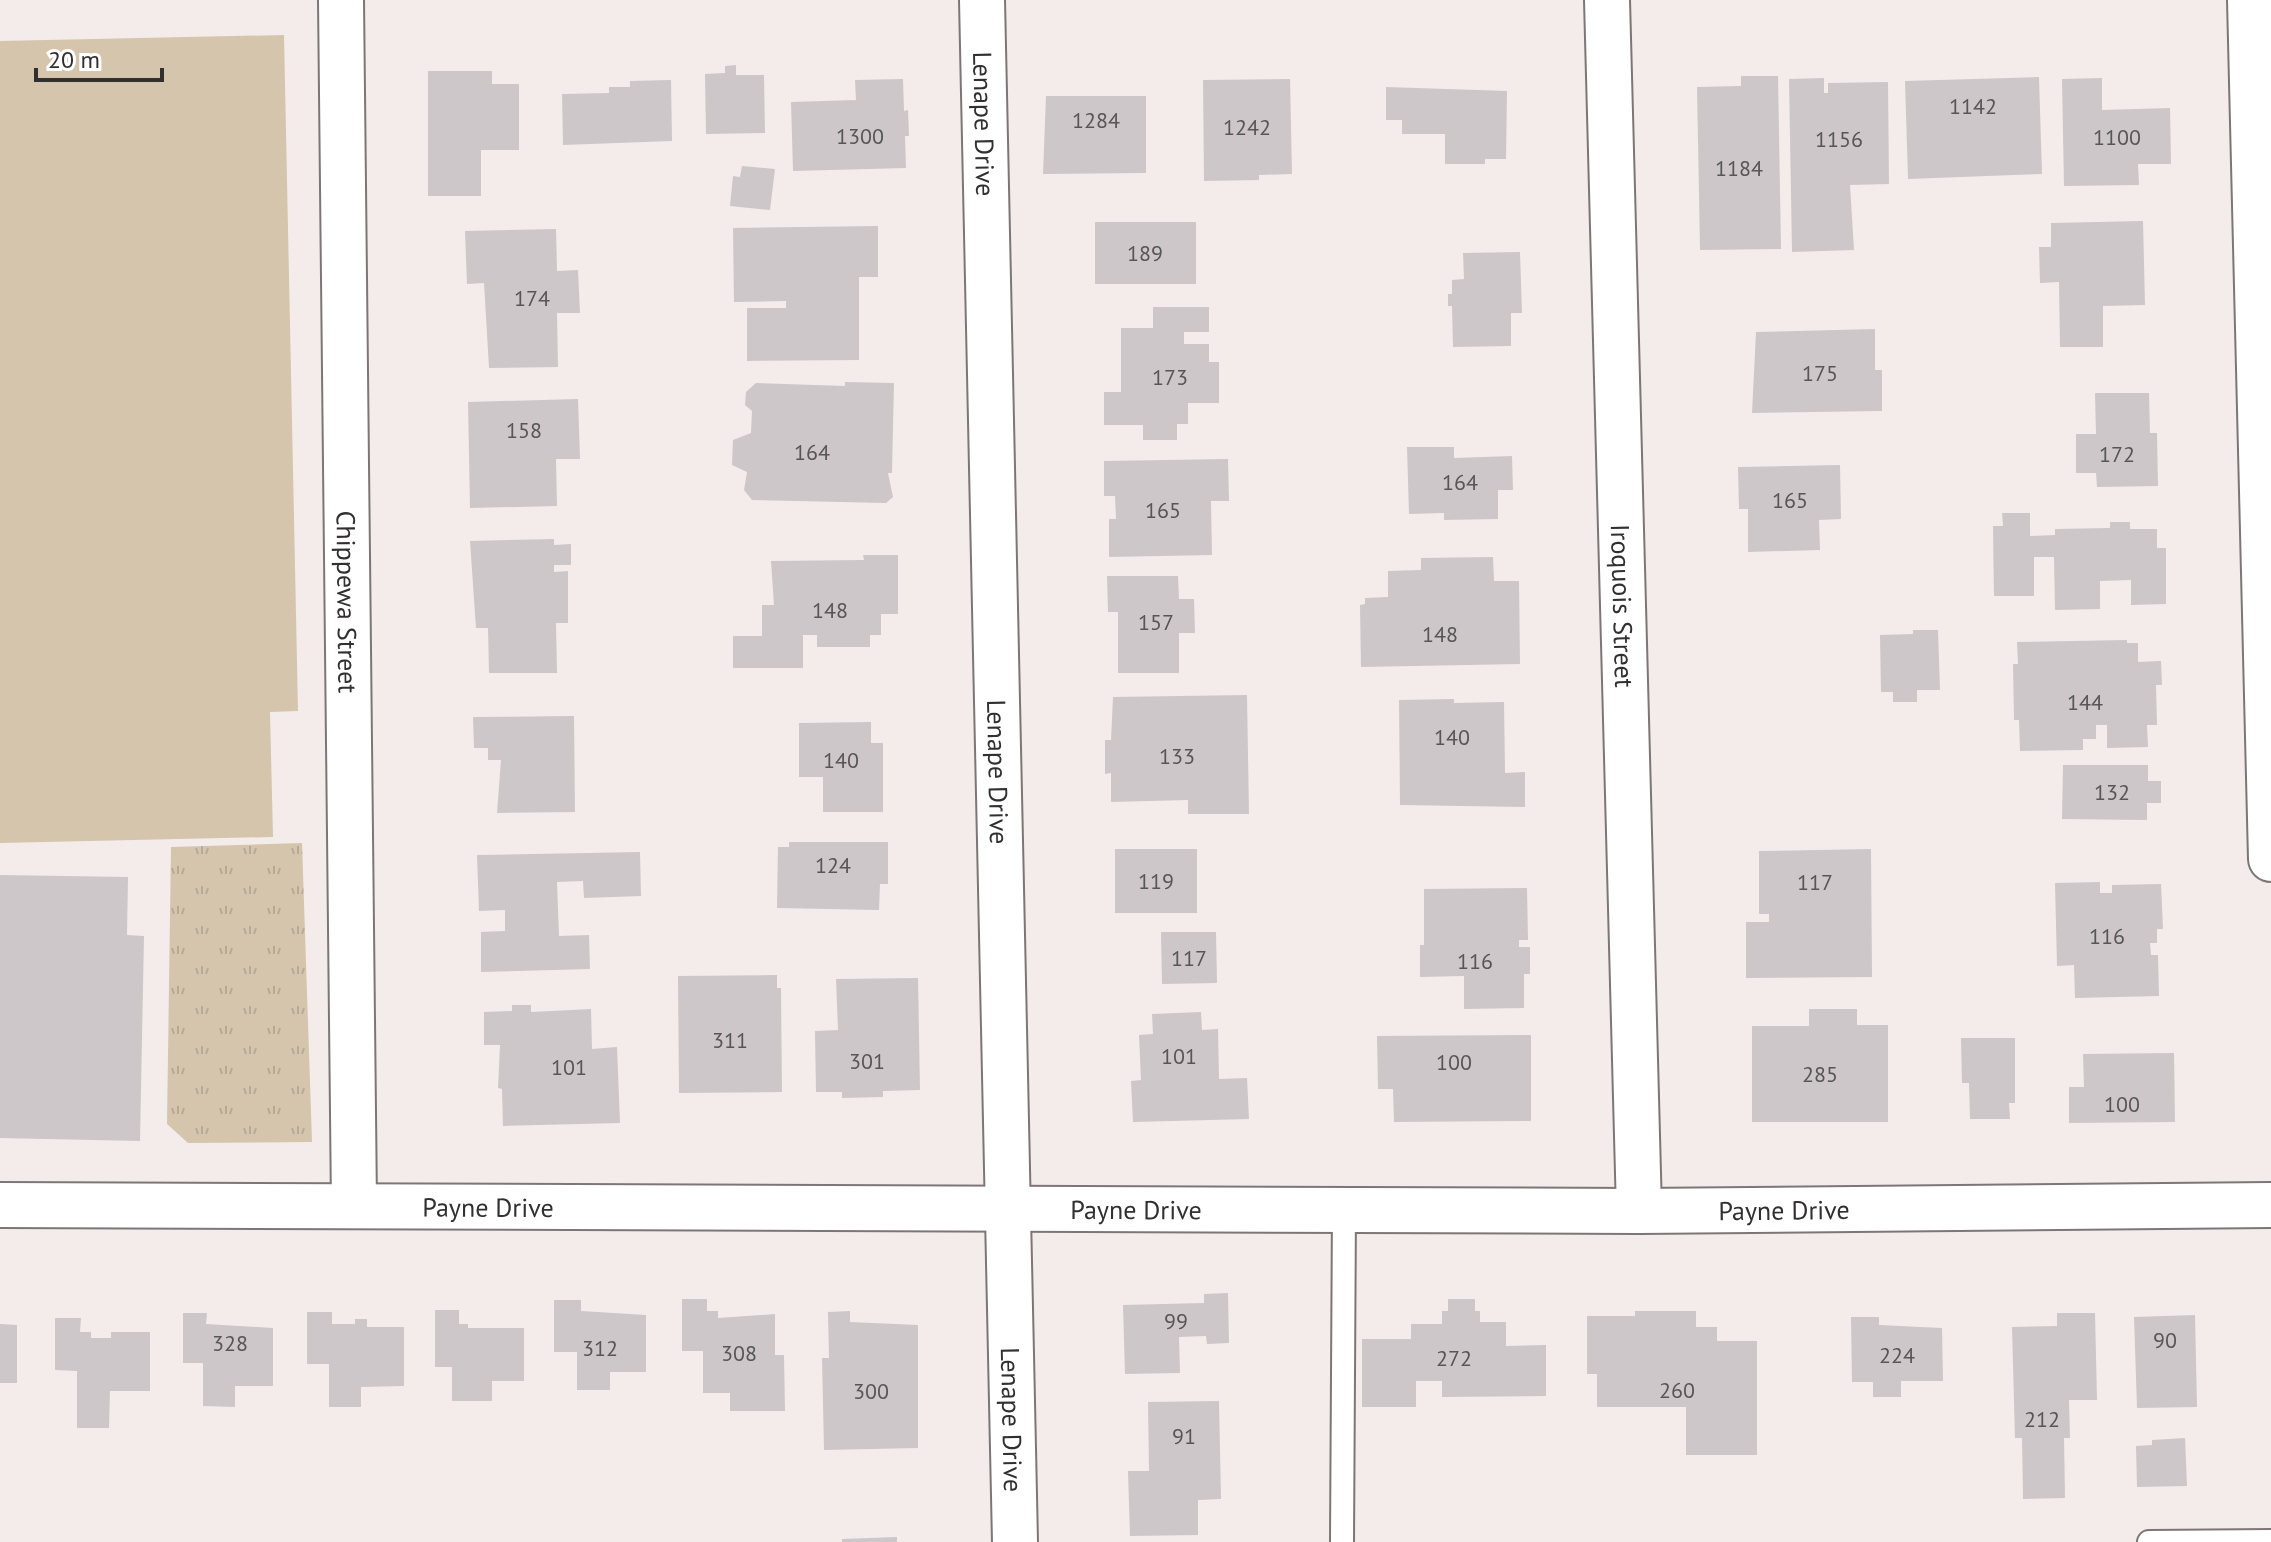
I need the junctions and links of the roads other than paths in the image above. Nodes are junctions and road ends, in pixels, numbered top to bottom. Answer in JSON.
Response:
{"nodes":[{"id":1,"x":341,"y":0,"type":"edge"},
{"id":2,"x":982,"y":0,"type":"edge"},
{"id":3,"x":1607,"y":0,"type":"edge"},
{"id":4,"x":2250,"y":0,"type":"edge"},
{"id":5,"x":2271,"y":859,"type":"edge"},
{"id":6,"x":0,"y":1205,"type":"edge"},
{"id":7,"x":354,"y":1205,"type":"junction"},
{"id":8,"x":2271,"y":1205,"type":"edge"},
{"id":9,"x":1007,"y":1208,"type":"junction"},
{"id":10,"x":1344,"y":1209,"type":"junction"},
{"id":11,"x":1639,"y":1211,"type":"junction"},
{"id":12,"x":2271,"y":1541,"type":"edge"},
{"id":13,"x":1015,"y":1542,"type":"edge"},
{"id":14,"x":1342,"y":1542,"type":"edge"},
{"id":15,"x":2149,"y":1542,"type":"edge"}],
"edges":[{"from":1,"to":7,"type":"street","name":"Chippewa Street"},
{"from":2,"to":9,"type":"street","name":"Lenape Drive"},
{"from":3,"to":11,"type":"street","name":"Iroquois Street"},
{"from":4,"to":5,"type":"street"},
{"from":6,"to":7,"type":"street","name":"Payne Drive"},
{"from":7,"to":9,"type":"street","name":"Payne Drive"},
{"from":8,"to":11,"type":"street","name":"Payne Drive"},
{"from":9,"to":10,"type":"street","name":"Payne Drive"},
{"from":9,"to":13,"type":"street","name":"Lenape Drive"},
{"from":10,"to":11,"type":"street","name":"Payne Drive"},
{"from":10,"to":14,"type":"lane"},
{"from":12,"to":15,"type":"lane"}]}
